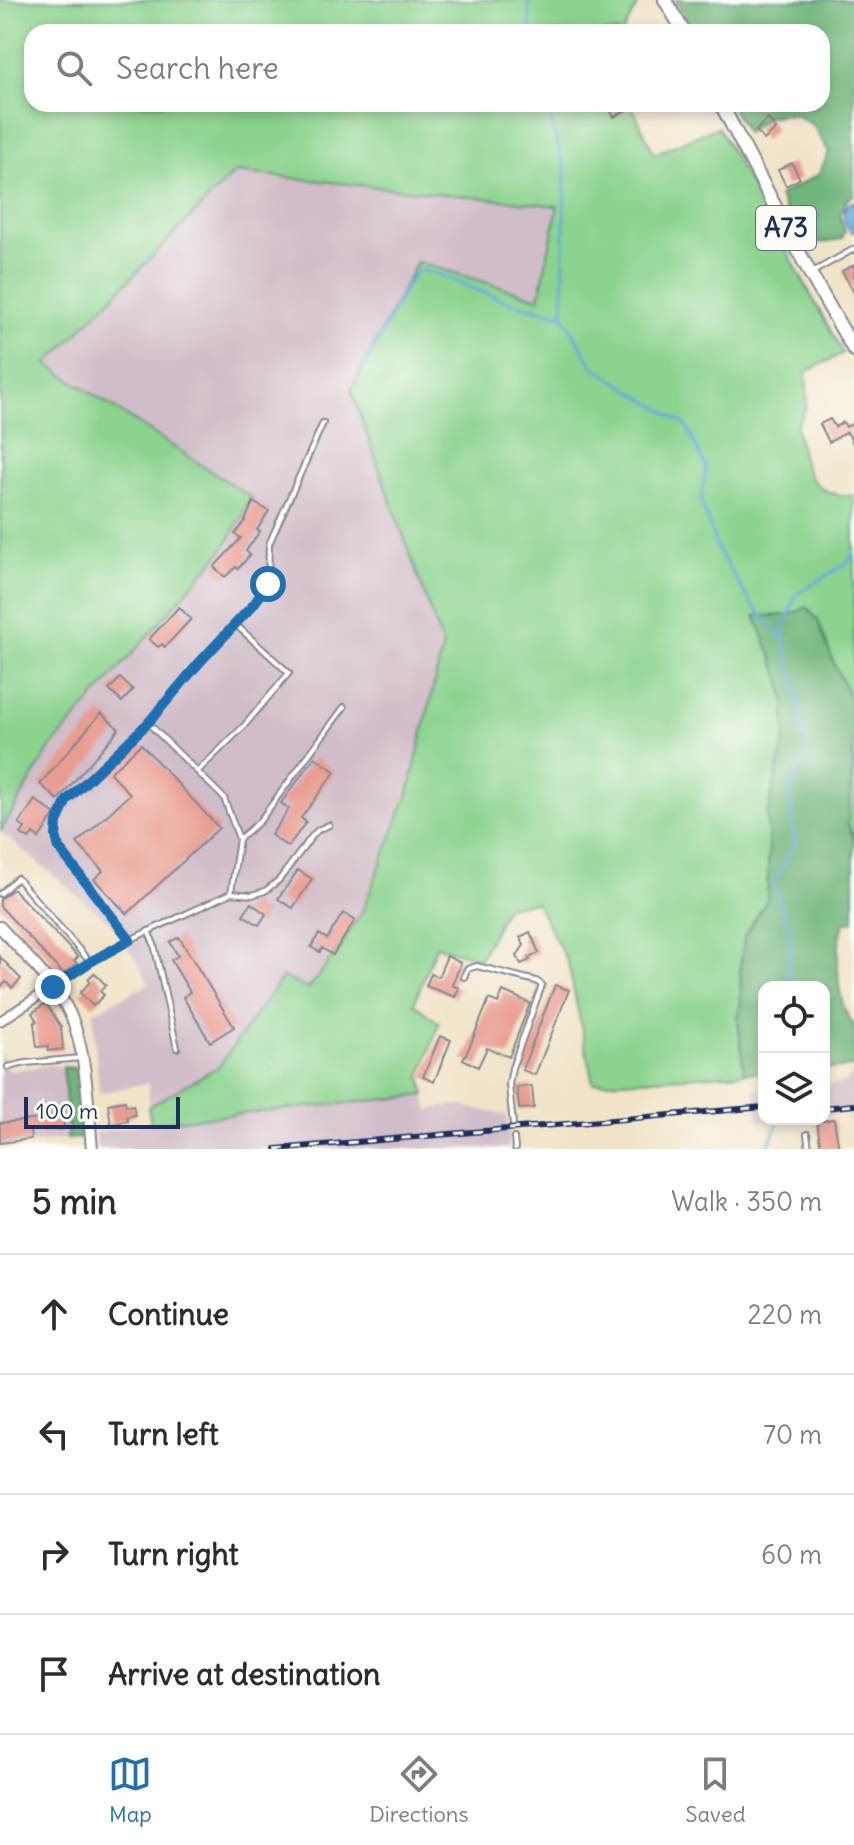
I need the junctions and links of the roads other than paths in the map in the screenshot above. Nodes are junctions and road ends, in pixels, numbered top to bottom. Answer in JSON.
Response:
{"nodes":[{"id":1,"x":665,"y":0,"type":"edge"},
{"id":2,"x":679,"y":24,"type":"edge"},
{"id":3,"x":725,"y":112,"type":"edge"},
{"id":4,"x":854,"y":249,"type":"edge"},
{"id":5,"x":810,"y":273,"type":"junction"},
{"id":6,"x":854,"y":350,"type":"edge"},
{"id":7,"x":323,"y":423,"type":"dead end"},
{"id":8,"x":235,"y":624,"type":"junction"},
{"id":9,"x":344,"y":707,"type":"dead end"},
{"id":10,"x":148,"y":723,"type":"junction"},
{"id":11,"x":198,"y":771,"type":"junction"},
{"id":12,"x":329,"y":825,"type":"dead end"},
{"id":13,"x":239,"y":839,"type":"junction"},
{"id":14,"x":231,"y":893,"type":"junction"},
{"id":15,"x":0,"y":894,"type":"edge"},
{"id":16,"x":0,"y":927,"type":"edge"},
{"id":17,"x":148,"y":931,"type":"junction"},
{"id":18,"x":130,"y":940,"type":"junction"},
{"id":19,"x":90,"y":962,"type":"junction"},
{"id":20,"x":464,"y":977,"type":"dead end"},
{"id":21,"x":53,"y":987,"type":"junction"},
{"id":22,"x":0,"y":1021,"type":"edge"},
{"id":23,"x":177,"y":1048,"type":"dead end"},
{"id":24,"x":83,"y":1058,"type":"junction"},
{"id":25,"x":8,"y":1067,"type":"dead end"},
{"id":26,"x":513,"y":1125,"type":"dead end"},
{"id":27,"x":807,"y":1134,"type":"dead end"},
{"id":28,"x":514,"y":1138,"type":"dead end"},
{"id":29,"x":92,"y":1149,"type":"edge"},
{"id":30,"x":515,"y":1149,"type":"edge"},
{"id":31,"x":809,"y":1149,"type":"edge"}],
"edges":[{"from":1,"to":2,"type":"main road"},
{"from":3,"to":5,"type":"main road","number":"A73"},
{"from":4,"to":5,"type":"lane"},
{"from":5,"to":6,"type":"main road","number":"A73"},
{"from":7,"to":8,"type":"lane"},
{"from":8,"to":10,"type":"lane"},
{"from":8,"to":11,"type":"lane"},
{"from":9,"to":13,"type":"lane"},
{"from":10,"to":11,"type":"lane"},
{"from":10,"to":18,"type":"lane"},
{"from":11,"to":13,"type":"lane"},
{"from":12,"to":14,"type":"lane"},
{"from":13,"to":14,"type":"lane"},
{"from":14,"to":17,"type":"lane"},
{"from":15,"to":19,"type":"lane"},
{"from":16,"to":21,"type":"street"},
{"from":17,"to":18,"type":"lane"},
{"from":17,"to":23,"type":"lane"},
{"from":18,"to":19,"type":"lane"},
{"from":19,"to":21,"type":"lane"},
{"from":20,"to":26,"type":"lane"},
{"from":21,"to":22,"type":"street"},
{"from":21,"to":24,"type":"street"},
{"from":24,"to":25,"type":"lane"},
{"from":24,"to":29,"type":"street"},
{"from":27,"to":31,"type":"lane"},
{"from":28,"to":30,"type":"lane"}]}
